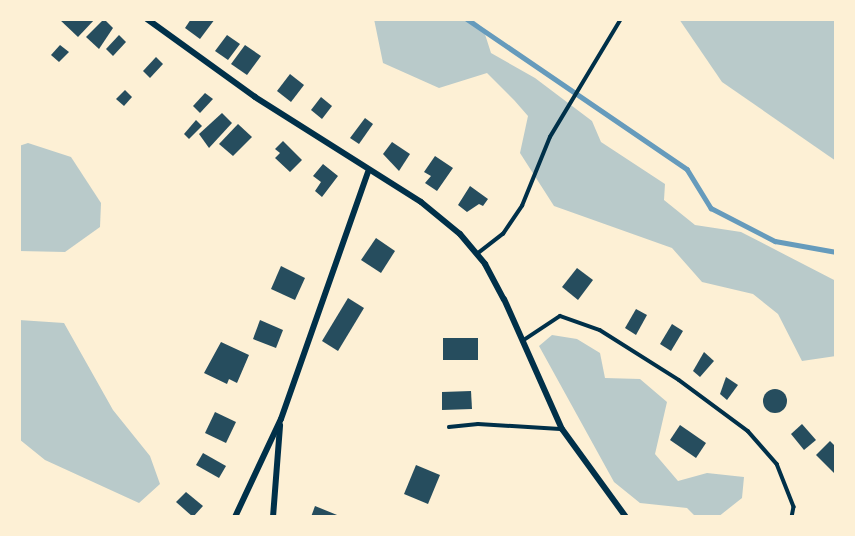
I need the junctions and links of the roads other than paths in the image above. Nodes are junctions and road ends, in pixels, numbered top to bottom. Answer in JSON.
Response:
{"nodes":[{"id":1,"x":147,"y":19,"type":"edge"},
{"id":2,"x":621,"y":19,"type":"edge"},
{"id":3,"x":368,"y":172,"type":"junction"},
{"id":4,"x":477,"y":254,"type":"junction"},
{"id":5,"x":524,"y":340,"type":"junction"},
{"id":6,"x":281,"y":419,"type":"junction"},
{"id":7,"x":449,"y":427,"type":"dead end"},
{"id":8,"x":562,"y":429,"type":"junction"},
{"id":9,"x":235,"y":517,"type":"edge"},
{"id":10,"x":273,"y":517,"type":"edge"},
{"id":11,"x":626,"y":517,"type":"edge"},
{"id":12,"x":792,"y":517,"type":"edge"}],
"edges":[{"from":1,"to":3,"type":"street"},
{"from":2,"to":4,"type":"lane"},
{"from":3,"to":4,"type":"street"},
{"from":3,"to":6,"type":"street"},
{"from":4,"to":5,"type":"street"},
{"from":5,"to":8,"type":"street"},
{"from":5,"to":12,"type":"lane"},
{"from":6,"to":9,"type":"street"},
{"from":6,"to":10,"type":"street"},
{"from":7,"to":8,"type":"lane"},
{"from":8,"to":11,"type":"street"}]}
